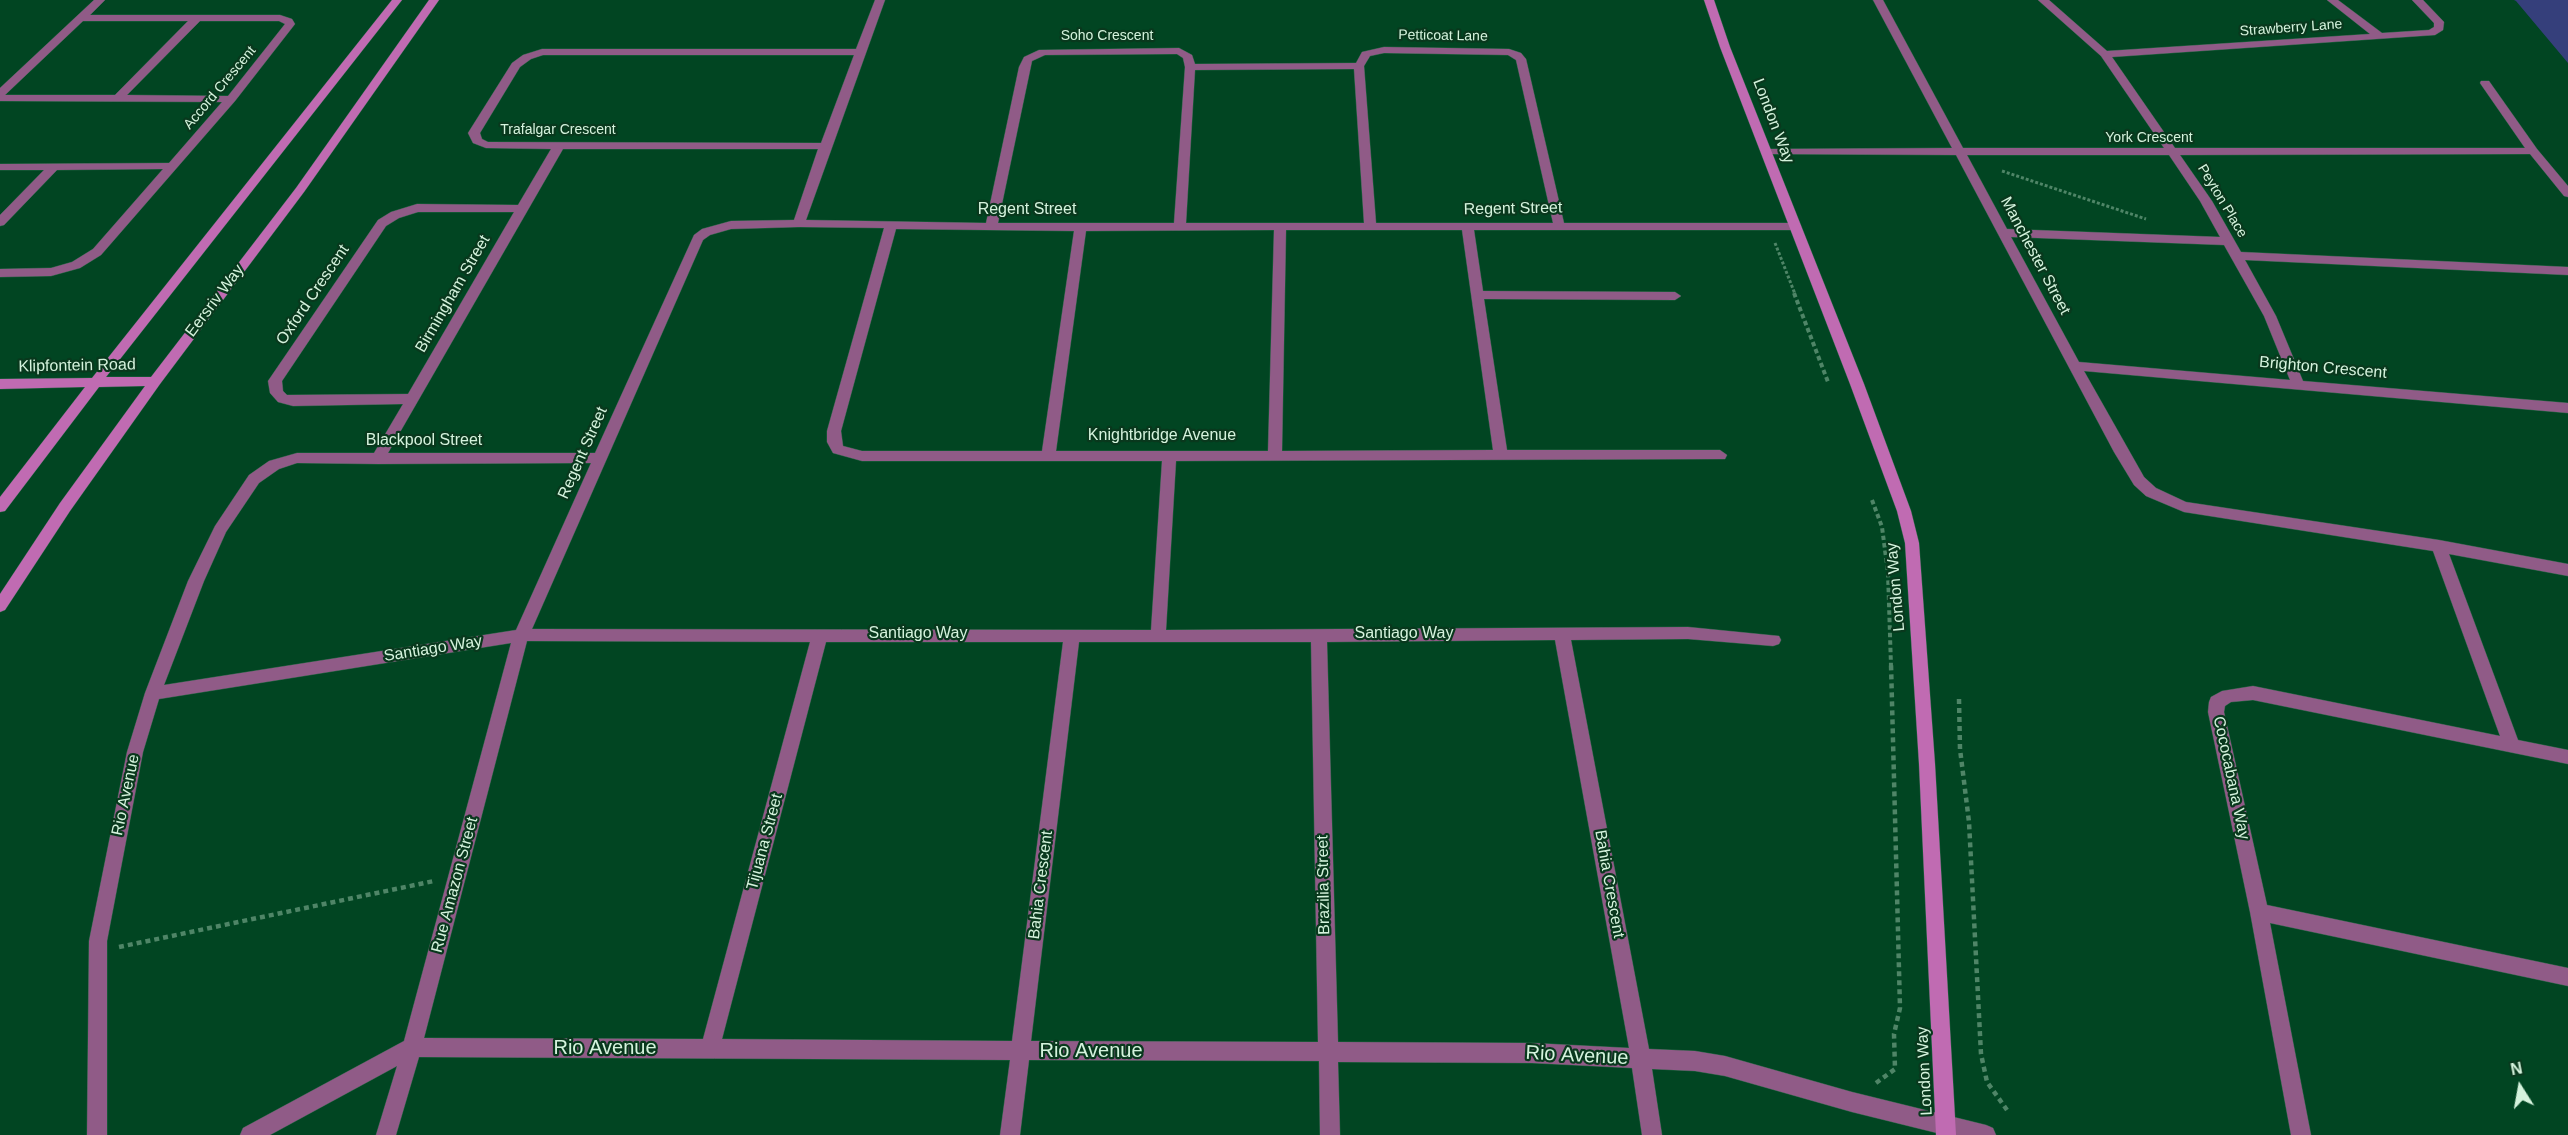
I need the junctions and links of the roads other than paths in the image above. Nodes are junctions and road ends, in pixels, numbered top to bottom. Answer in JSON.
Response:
{"nodes":[{"id":1,"x":100,"y":0,"type":"edge"},
{"id":2,"x":397,"y":0,"type":"edge"},
{"id":3,"x":434,"y":0,"type":"edge"},
{"id":4,"x":880,"y":0,"type":"edge"},
{"id":5,"x":1709,"y":0,"type":"edge"},
{"id":6,"x":1878,"y":0,"type":"edge"},
{"id":7,"x":2043,"y":0,"type":"edge"},
{"id":8,"x":2332,"y":0,"type":"edge"},
{"id":9,"x":2417,"y":0,"type":"edge"},
{"id":10,"x":81,"y":18,"type":"junction"},
{"id":11,"x":197,"y":18,"type":"junction"},
{"id":12,"x":2381,"y":37,"type":"junction"},
{"id":13,"x":861,"y":52,"type":"junction"},
{"id":14,"x":2105,"y":54,"type":"junction"},
{"id":15,"x":1359,"y":66,"type":"junction"},
{"id":16,"x":1190,"y":67,"type":"junction"},
{"id":17,"x":2485,"y":83,"type":"dead end"},
{"id":18,"x":0,"y":96,"type":"edge"},
{"id":19,"x":118,"y":98,"type":"junction"},
{"id":20,"x":231,"y":99,"type":"junction"},
{"id":21,"x":559,"y":145,"type":"junction"},
{"id":22,"x":825,"y":147,"type":"junction"},
{"id":23,"x":2533,"y":150,"type":"junction"},
{"id":24,"x":1766,"y":152,"type":"junction"},
{"id":25,"x":1960,"y":152,"type":"junction"},
{"id":26,"x":2174,"y":153,"type":"junction"},
{"id":27,"x":0,"y":166,"type":"edge"},
{"id":28,"x":55,"y":166,"type":"junction"},
{"id":29,"x":173,"y":166,"type":"junction"},
{"id":30,"x":2568,"y":194,"type":"edge"},
{"id":31,"x":522,"y":209,"type":"junction"},
{"id":32,"x":0,"y":222,"type":"edge"},
{"id":33,"x":799,"y":224,"type":"junction"},
{"id":34,"x":891,"y":225,"type":"junction"},
{"id":35,"x":1559,"y":225,"type":"junction"},
{"id":36,"x":1082,"y":226,"type":"junction"},
{"id":37,"x":1180,"y":226,"type":"junction"},
{"id":38,"x":1280,"y":226,"type":"junction"},
{"id":39,"x":1371,"y":226,"type":"junction"},
{"id":40,"x":1467,"y":226,"type":"junction"},
{"id":41,"x":1795,"y":226,"type":"junction"},
{"id":42,"x":991,"y":227,"type":"junction"},
{"id":43,"x":2002,"y":233,"type":"junction"},
{"id":44,"x":2229,"y":241,"type":"junction"},
{"id":45,"x":2237,"y":256,"type":"junction"},
{"id":46,"x":2568,"y":271,"type":"edge"},
{"id":47,"x":0,"y":273,"type":"edge"},
{"id":48,"x":1477,"y":295,"type":"junction"},
{"id":49,"x":1675,"y":296,"type":"dead end"},
{"id":50,"x":2074,"y":366,"type":"junction"},
{"id":51,"x":155,"y":381,"type":"junction"},
{"id":52,"x":96,"y":383,"type":"junction"},
{"id":53,"x":0,"y":384,"type":"edge"},
{"id":54,"x":2298,"y":384,"type":"junction"},
{"id":55,"x":412,"y":399,"type":"junction"},
{"id":56,"x":2568,"y":408,"type":"edge"},
{"id":57,"x":1049,"y":454,"type":"junction"},
{"id":58,"x":1275,"y":454,"type":"junction"},
{"id":59,"x":1501,"y":454,"type":"junction"},
{"id":60,"x":1169,"y":455,"type":"junction"},
{"id":61,"x":1720,"y":455,"type":"dead end"},
{"id":62,"x":599,"y":458,"type":"junction"},
{"id":63,"x":378,"y":459,"type":"junction"},
{"id":64,"x":254,"y":479,"type":"joint"},
{"id":65,"x":0,"y":507,"type":"edge"},
{"id":66,"x":2439,"y":546,"type":"junction"},
{"id":67,"x":2568,"y":570,"type":"edge"},
{"id":68,"x":0,"y":606,"type":"edge"},
{"id":69,"x":1562,"y":633,"type":"junction"},
{"id":70,"x":1319,"y":634,"type":"junction"},
{"id":71,"x":521,"y":635,"type":"junction"},
{"id":72,"x":820,"y":635,"type":"junction"},
{"id":73,"x":1072,"y":635,"type":"junction"},
{"id":74,"x":1158,"y":636,"type":"junction"},
{"id":75,"x":1773,"y":640,"type":"dead end"},
{"id":76,"x":153,"y":693,"type":"junction"},
{"id":77,"x":2512,"y":746,"type":"junction"},
{"id":78,"x":2568,"y":757,"type":"edge"},
{"id":79,"x":2259,"y":912,"type":"junction"},
{"id":80,"x":2568,"y":977,"type":"edge"},
{"id":81,"x":412,"y":1047,"type":"junction"},
{"id":82,"x":710,"y":1049,"type":"junction"},
{"id":83,"x":1021,"y":1050,"type":"junction"},
{"id":84,"x":1328,"y":1052,"type":"junction"},
{"id":85,"x":1641,"y":1059,"type":"junction"},
{"id":86,"x":1946,"y":1130,"type":"edge"},
{"id":87,"x":97,"y":1135,"type":"edge"},
{"id":88,"x":250,"y":1135,"type":"edge"},
{"id":89,"x":386,"y":1135,"type":"edge"},
{"id":90,"x":1010,"y":1135,"type":"edge"},
{"id":91,"x":1330,"y":1135,"type":"edge"},
{"id":92,"x":1652,"y":1135,"type":"edge"},
{"id":93,"x":1986,"y":1135,"type":"edge"},
{"id":94,"x":2301,"y":1135,"type":"edge"}],
"edges":[{"from":1,"to":10,"type":"street"},
{"from":2,"to":52,"type":"main road"},
{"from":3,"to":51,"type":"main road","name":"Eersriv Way"},
{"from":4,"to":13,"type":"street"},
{"from":5,"to":24,"type":"main road","name":"London Way"},
{"from":6,"to":25,"type":"street","name":"Manchester Street"},
{"from":7,"to":14,"type":"street","name":"Peyton Place"},
{"from":8,"to":12,"type":"street"},
{"from":9,"to":12,"type":"street","name":"Strawberry Lane"},
{"from":10,"to":11,"type":"street","name":"Accord Crescent"},
{"from":10,"to":18,"type":"street"},
{"from":11,"to":19,"type":"street"},
{"from":11,"to":20,"type":"street","name":"Accord Crescent"},
{"from":12,"to":14,"type":"street","name":"Strawberry Lane"},
{"from":13,"to":21,"type":"street","name":"Trafalgar Crescent"},
{"from":13,"to":22,"type":"street"},
{"from":14,"to":26,"type":"street","name":"Peyton Place"},
{"from":15,"to":16,"type":"street"},
{"from":15,"to":35,"type":"street","name":"Petticoat Lane"},
{"from":15,"to":39,"type":"street"},
{"from":16,"to":37,"type":"street"},
{"from":16,"to":42,"type":"street","name":"Soho Crescent"},
{"from":17,"to":23,"type":"street"},
{"from":18,"to":19,"type":"street"},
{"from":19,"to":20,"type":"street"},
{"from":20,"to":29,"type":"street","name":"Accord Crescent"},
{"from":21,"to":22,"type":"street","name":"Trafalgar Crescent"},
{"from":21,"to":31,"type":"street","name":"Birmingham Street"},
{"from":22,"to":33,"type":"street"},
{"from":23,"to":26,"type":"street","name":"York Crescent"},
{"from":23,"to":30,"type":"street"},
{"from":24,"to":25,"type":"street","name":"York Crescent"},
{"from":24,"to":41,"type":"main road","name":"London Way"},
{"from":25,"to":26,"type":"street","name":"York Crescent"},
{"from":25,"to":43,"type":"street","name":"Manchester Street"},
{"from":26,"to":44,"type":"street","name":"Peyton Place"},
{"from":27,"to":28,"type":"street"},
{"from":28,"to":29,"type":"street"},
{"from":28,"to":32,"type":"street"},
{"from":29,"to":47,"type":"street","name":"Accord Crescent"},
{"from":31,"to":55,"type":"street","name":"Birmingham Street"},
{"from":31,"to":55,"type":"street","name":"Oxford Crescent"},
{"from":33,"to":34,"type":"street","name":"Regent Street"},
{"from":33,"to":62,"type":"street","name":"Regent Street"},
{"from":34,"to":42,"type":"street","name":"Regent Street"},
{"from":34,"to":57,"type":"street","name":"Knightbridge Avenue"},
{"from":35,"to":40,"type":"street","name":"Regent Street"},
{"from":35,"to":41,"type":"street","name":"Regent Street"},
{"from":36,"to":37,"type":"street","name":"Regent Street"},
{"from":36,"to":42,"type":"street","name":"Regent Street"},
{"from":36,"to":57,"type":"street"},
{"from":37,"to":38,"type":"street","name":"Regent Street"},
{"from":38,"to":39,"type":"street","name":"Regent Street"},
{"from":38,"to":58,"type":"street"},
{"from":39,"to":40,"type":"street","name":"Regent Street"},
{"from":40,"to":48,"type":"street"},
{"from":41,"to":86,"type":"main road","name":"London Way"},
{"from":43,"to":44,"type":"street"},
{"from":43,"to":50,"type":"street","name":"Manchester Street"},
{"from":44,"to":45,"type":"street","name":"Peyton Place"},
{"from":45,"to":46,"type":"street"},
{"from":45,"to":54,"type":"street","name":"Peyton Place"},
{"from":48,"to":49,"type":"street"},
{"from":48,"to":59,"type":"street"},
{"from":50,"to":54,"type":"street","name":"Brighton Crescent"},
{"from":50,"to":66,"type":"street","name":"Manchester Street"},
{"from":51,"to":52,"type":"main road","name":"Klipfontein Road"},
{"from":51,"to":68,"type":"main road","name":"Eersriv Way"},
{"from":52,"to":53,"type":"main road","name":"Klipfontein Road"},
{"from":52,"to":65,"type":"main road"},
{"from":54,"to":56,"type":"street","name":"Brighton Crescent"},
{"from":55,"to":63,"type":"street","name":"Birmingham Street"},
{"from":57,"to":60,"type":"street","name":"Knightbridge Avenue"},
{"from":58,"to":59,"type":"street","name":"Knightbridge Avenue"},
{"from":58,"to":60,"type":"street","name":"Knightbridge Avenue"},
{"from":59,"to":61,"type":"street","name":"Knightbridge Avenue"},
{"from":60,"to":74,"type":"street"},
{"from":62,"to":63,"type":"street","name":"Blackpool Street"},
{"from":62,"to":71,"type":"street","name":"Regent Street"},
{"from":63,"to":64,"type":"street","name":"Blackpool Street"},
{"from":64,"to":76,"type":"street","name":"Rio Avenue"},
{"from":66,"to":67,"type":"street"},
{"from":66,"to":77,"type":"street"},
{"from":69,"to":70,"type":"street","name":"Santiago Way"},
{"from":69,"to":75,"type":"street","name":"Santiago Way"},
{"from":69,"to":85,"type":"street","name":"Bahia Crescent"},
{"from":70,"to":74,"type":"street","name":"Santiago Way"},
{"from":70,"to":84,"type":"street","name":"Brazilia Street"},
{"from":71,"to":72,"type":"street","name":"Santiago Way"},
{"from":71,"to":76,"type":"street","name":"Santiago Way"},
{"from":71,"to":81,"type":"street","name":"Rue Amazon Street"},
{"from":72,"to":73,"type":"street","name":"Santiago Way"},
{"from":72,"to":82,"type":"street","name":"Tijuana Street"},
{"from":73,"to":74,"type":"street","name":"Santiago Way"},
{"from":73,"to":83,"type":"street","name":"Bahia Crescent"},
{"from":76,"to":87,"type":"street","name":"Rio Avenue"},
{"from":77,"to":78,"type":"street","name":"Cococabana Way"},
{"from":77,"to":79,"type":"street","name":"Cococabana Way"},
{"from":79,"to":80,"type":"street"},
{"from":79,"to":94,"type":"street","name":"Cococabana Way"},
{"from":81,"to":82,"type":"street","name":"Rio Avenue"},
{"from":81,"to":88,"type":"street","name":"Rio Avenue"},
{"from":81,"to":89,"type":"street","name":"Rue Amazon Street"},
{"from":82,"to":83,"type":"street","name":"Rio Avenue"},
{"from":83,"to":84,"type":"street","name":"Rio Avenue"},
{"from":83,"to":90,"type":"street","name":"Bahia Crescent"},
{"from":84,"to":85,"type":"street","name":"Rio Avenue"},
{"from":84,"to":91,"type":"street","name":"Brazilia Street"},
{"from":85,"to":86,"type":"street","name":"Rio Avenue"},
{"from":85,"to":92,"type":"street","name":"Bahia Crescent"},
{"from":86,"to":93,"type":"street","name":"Rio Avenue"}]}
